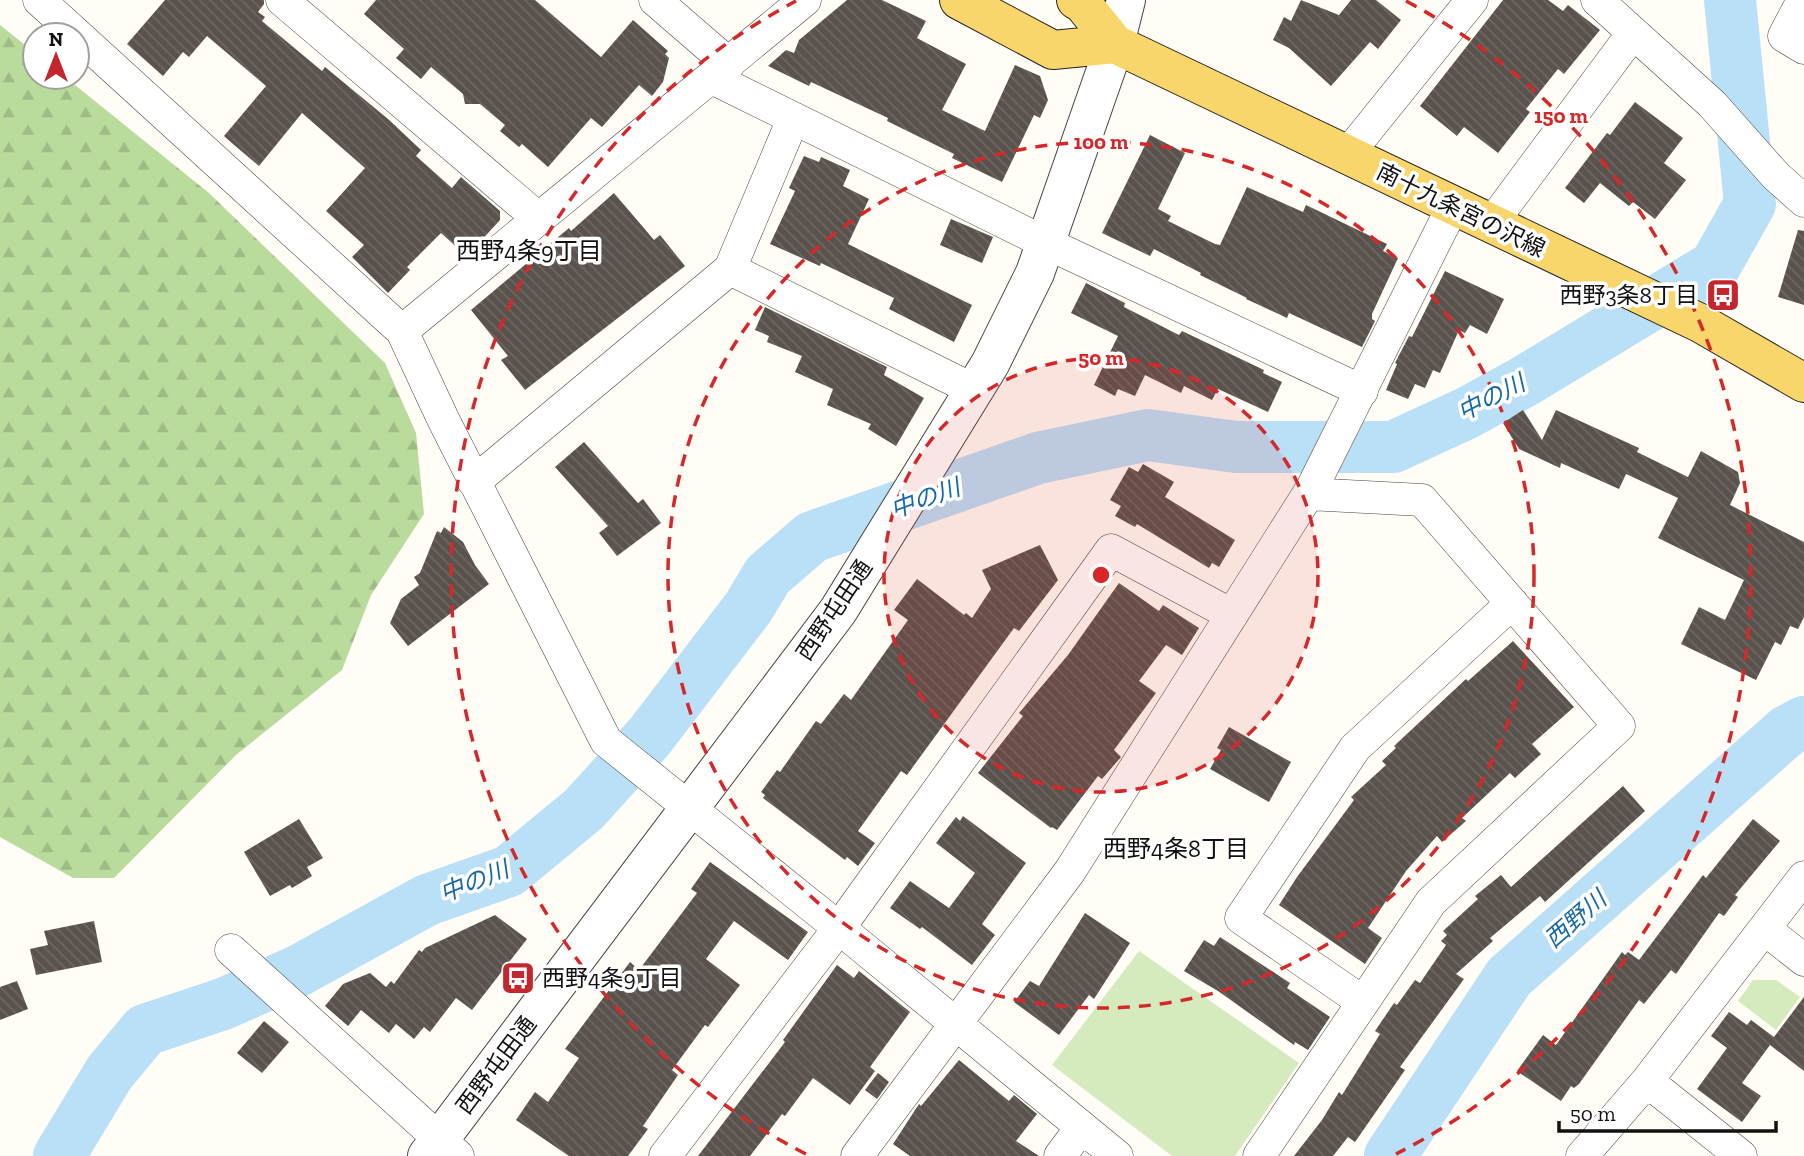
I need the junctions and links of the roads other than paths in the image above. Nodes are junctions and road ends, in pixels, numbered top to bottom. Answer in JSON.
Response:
{"nodes":[{"id":1,"x":39,"y":0,"type":"edge"},
{"id":2,"x":282,"y":0,"type":"edge"},
{"id":3,"x":655,"y":0,"type":"edge"},
{"id":4,"x":805,"y":0,"type":"edge"},
{"id":5,"x":959,"y":0,"type":"edge"},
{"id":6,"x":1076,"y":0,"type":"edge"},
{"id":7,"x":1126,"y":0,"type":"edge"},
{"id":8,"x":1472,"y":0,"type":"edge"},
{"id":9,"x":1597,"y":0,"type":"edge"},
{"id":10,"x":1803,"y":0,"type":"edge"},
{"id":11,"x":1633,"y":33,"type":"junction"},
{"id":12,"x":1115,"y":44,"type":"junction"},
{"id":13,"x":1804,"y":48,"type":"edge"},
{"id":14,"x":721,"y":71,"type":"junction"},
{"id":15,"x":793,"y":119,"type":"junction"},
{"id":16,"x":1347,"y":155,"type":"junction"},
{"id":17,"x":1804,"y":201,"type":"edge"},
{"id":18,"x":1453,"y":206,"type":"junction"},
{"id":19,"x":538,"y":219,"type":"junction"},
{"id":20,"x":1491,"y":224,"type":"junction"},
{"id":21,"x":1046,"y":243,"type":"junction"},
{"id":22,"x":730,"y":269,"type":"junction"},
{"id":23,"x":402,"y":331,"type":"junction"},
{"id":24,"x":1804,"y":383,"type":"edge"},
{"id":25,"x":974,"y":390,"type":"junction"},
{"id":26,"x":1356,"y":404,"type":"junction"},
{"id":27,"x":474,"y":482,"type":"junction"},
{"id":28,"x":1310,"y":491,"type":"junction"},
{"id":29,"x":1512,"y":603,"type":"junction"},
{"id":30,"x":1231,"y":615,"type":"junction"},
{"id":31,"x":689,"y":808,"type":"junction"},
{"id":32,"x":1804,"y":877,"type":"edge"},
{"id":33,"x":839,"y":928,"type":"junction"},
{"id":34,"x":1766,"y":930,"type":"junction"},
{"id":35,"x":231,"y":950,"type":"dead end"},
{"id":36,"x":1804,"y":960,"type":"edge"},
{"id":37,"x":1363,"y":1002,"type":"junction"},
{"id":38,"x":956,"y":1025,"type":"junction"},
{"id":39,"x":1647,"y":1081,"type":"junction"},
{"id":40,"x":1081,"y":1128,"type":"junction"},
{"id":41,"x":441,"y":1151,"type":"edge"},
{"id":42,"x":665,"y":1156,"type":"edge"},
{"id":43,"x":857,"y":1156,"type":"edge"},
{"id":44,"x":1060,"y":1156,"type":"edge"},
{"id":45,"x":1117,"y":1156,"type":"edge"},
{"id":46,"x":1259,"y":1156,"type":"edge"},
{"id":47,"x":1582,"y":1156,"type":"edge"},
{"id":48,"x":1741,"y":1156,"type":"edge"}],
"edges":[{"from":1,"to":23,"type":"street"},
{"from":2,"to":19,"type":"street"},
{"from":3,"to":14,"type":"street"},
{"from":4,"to":14,"type":"street"},
{"from":5,"to":12,"type":"main road"},
{"from":6,"to":12,"type":"main road","name":"南十九条宮の沢線"},
{"from":7,"to":12,"type":"street","name":"西野屯田通"},
{"from":8,"to":16,"type":"street"},
{"from":9,"to":11,"type":"street"},
{"from":10,"to":13,"type":"street"},
{"from":11,"to":17,"type":"street"},
{"from":11,"to":20,"type":"street"},
{"from":12,"to":16,"type":"main road","name":"南十九条宮の沢線"},
{"from":12,"to":21,"type":"street","name":"西野屯田通"},
{"from":14,"to":15,"type":"street"},
{"from":14,"to":19,"type":"street"},
{"from":15,"to":21,"type":"street"},
{"from":15,"to":22,"type":"street"},
{"from":16,"to":18,"type":"main road","name":"南十九条宮の沢線"},
{"from":18,"to":20,"type":"main road","name":"南十九条宮の沢線"},
{"from":18,"to":26,"type":"street"},
{"from":19,"to":23,"type":"street"},
{"from":20,"to":24,"type":"main road","name":"南十九条宮の沢線"},
{"from":21,"to":25,"type":"street","name":"西野屯田通"},
{"from":21,"to":26,"type":"street"},
{"from":22,"to":25,"type":"street"},
{"from":22,"to":27,"type":"street"},
{"from":23,"to":27,"type":"street"},
{"from":25,"to":31,"type":"street","name":"西野屯田通"},
{"from":26,"to":28,"type":"street"},
{"from":27,"to":31,"type":"street"},
{"from":28,"to":29,"type":"street"},
{"from":28,"to":30,"type":"street"},
{"from":29,"to":37,"type":"street"},
{"from":29,"to":37,"type":"street"},
{"from":30,"to":33,"type":"street"},
{"from":30,"to":38,"type":"street"},
{"from":31,"to":33,"type":"street"},
{"from":31,"to":41,"type":"street","name":"西野屯田通"},
{"from":32,"to":34,"type":"street"},
{"from":33,"to":38,"type":"street"},
{"from":33,"to":42,"type":"street"},
{"from":34,"to":36,"type":"street"},
{"from":34,"to":39,"type":"street"},
{"from":35,"to":41,"type":"street"},
{"from":37,"to":46,"type":"street"},
{"from":38,"to":40,"type":"street"},
{"from":38,"to":43,"type":"street"},
{"from":39,"to":47,"type":"street"},
{"from":39,"to":48,"type":"street"},
{"from":40,"to":44,"type":"street"},
{"from":40,"to":45,"type":"street"}]}
